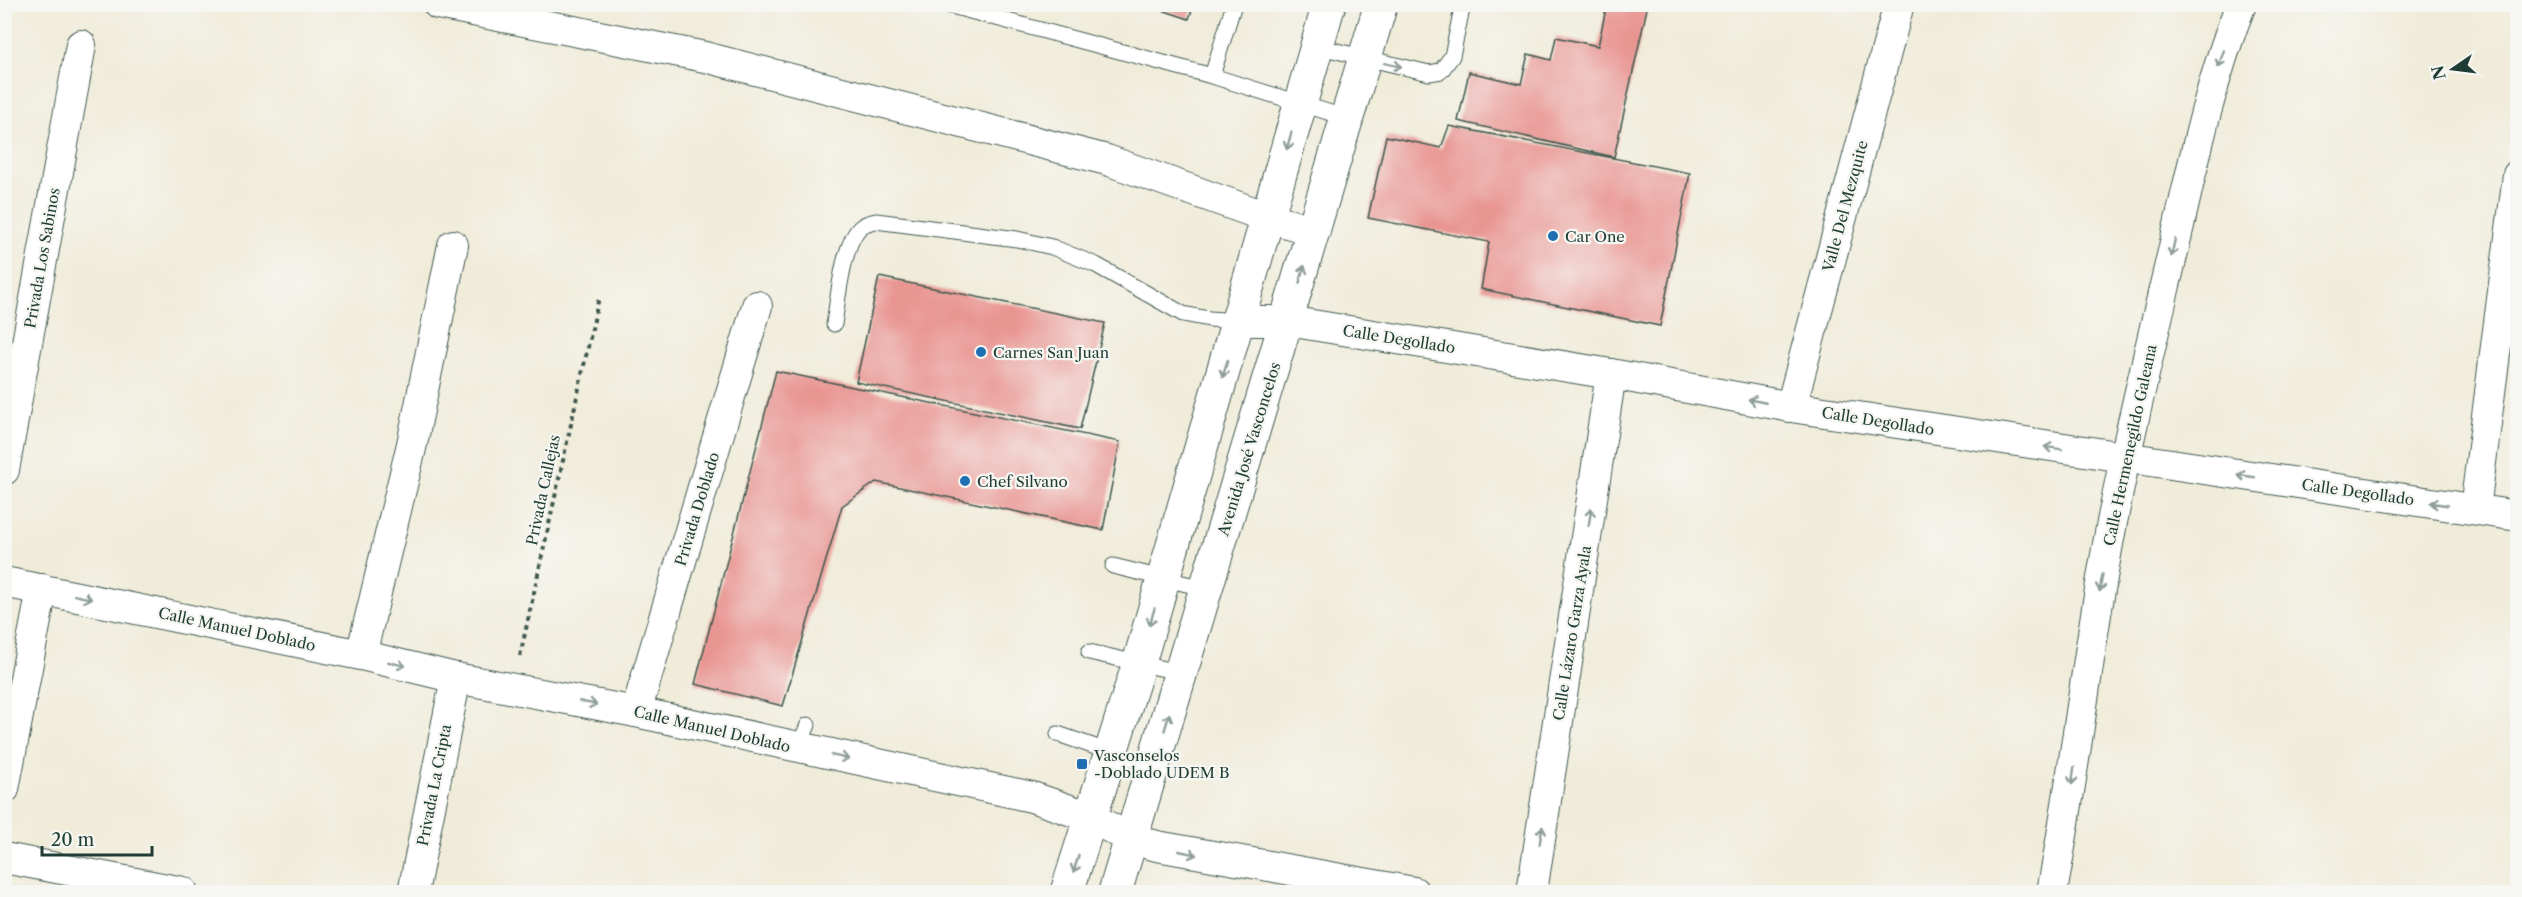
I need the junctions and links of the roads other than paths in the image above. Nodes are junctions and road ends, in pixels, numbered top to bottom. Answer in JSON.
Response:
{"nodes":[{"id":1,"x":438,"y":4,"type":"edge"},
{"id":2,"x":944,"y":4,"type":"edge"},
{"id":3,"x":1234,"y":4,"type":"edge"},
{"id":4,"x":1329,"y":4,"type":"edge"},
{"id":5,"x":1381,"y":4,"type":"edge"},
{"id":6,"x":1463,"y":4,"type":"edge"},
{"id":7,"x":1899,"y":4,"type":"edge"},
{"id":8,"x":2241,"y":4,"type":"edge"},
{"id":9,"x":81,"y":45,"type":"dead end"},
{"id":10,"x":1316,"y":46,"type":"junction"},
{"id":11,"x":1365,"y":59,"type":"junction"},
{"id":12,"x":1212,"y":76,"type":"junction"},
{"id":13,"x":1300,"y":103,"type":"junction"},
{"id":14,"x":1347,"y":118,"type":"junction"},
{"id":15,"x":2517,"y":175,"type":"edge"},
{"id":16,"x":1267,"y":217,"type":"junction"},
{"id":17,"x":1315,"y":231,"type":"junction"},
{"id":18,"x":453,"y":245,"type":"dead end"},
{"id":19,"x":757,"y":306,"type":"dead end"},
{"id":20,"x":1239,"y":321,"type":"junction"},
{"id":21,"x":1288,"y":321,"type":"junction"},
{"id":22,"x":834,"y":324,"type":"dead end"},
{"id":23,"x":1611,"y":374,"type":"junction"},
{"id":24,"x":1791,"y":407,"type":"junction"},
{"id":25,"x":2124,"y":459,"type":"junction"},
{"id":26,"x":4,"y":470,"type":"edge"},
{"id":27,"x":2475,"y":509,"type":"junction"},
{"id":28,"x":2517,"y":516,"type":"edge"},
{"id":29,"x":1113,"y":566,"type":"dead end"},
{"id":30,"x":1163,"y":577,"type":"junction"},
{"id":31,"x":4,"y":582,"type":"edge"},
{"id":32,"x":42,"y":589,"type":"junction"},
{"id":33,"x":1207,"y":589,"type":"junction"},
{"id":34,"x":1089,"y":652,"type":"dead end"},
{"id":35,"x":361,"y":655,"type":"junction"},
{"id":36,"x":1139,"y":663,"type":"junction"},
{"id":37,"x":1182,"y":674,"type":"junction"},
{"id":38,"x":456,"y":678,"type":"junction"},
{"id":39,"x":636,"y":712,"type":"junction"},
{"id":40,"x":1058,"y":734,"type":"dead end"},
{"id":41,"x":1112,"y":752,"type":"junction"},
{"id":42,"x":1153,"y":767,"type":"junction"},
{"id":43,"x":4,"y":789,"type":"edge"},
{"id":44,"x":1090,"y":817,"type":"junction"},
{"id":45,"x":1131,"y":839,"type":"junction"},
{"id":46,"x":4,"y":858,"type":"edge"},
{"id":47,"x":183,"y":892,"type":"edge"},
{"id":48,"x":413,"y":892,"type":"edge"},
{"id":49,"x":1067,"y":892,"type":"edge"},
{"id":50,"x":1114,"y":892,"type":"edge"},
{"id":51,"x":1414,"y":892,"type":"edge"},
{"id":52,"x":1532,"y":892,"type":"edge"},
{"id":53,"x":2052,"y":892,"type":"edge"}],
"edges":[{"from":1,"to":16,"type":"street"},
{"from":2,"to":12,"type":"lane"},
{"from":3,"to":12,"type":"lane"},
{"from":4,"to":10,"type":"main road"},
{"from":5,"to":11,"type":"main road","name":"Avenida José Vasconcelos"},
{"from":11,"to":6,"type":"lane","one_way":true},
{"from":7,"to":24,"type":"street","name":"Valle Del Mezquite"},
{"from":8,"to":25,"type":"street","name":"Calle Hermenegildo Galeana","one_way":true},
{"from":9,"to":26,"type":"street","name":"Privada Los Sabinos"},
{"from":10,"to":11,"type":"lane"},
{"from":10,"to":13,"type":"main road"},
{"from":11,"to":14,"type":"main road","name":"Avenida José Vasconcelos"},
{"from":12,"to":13,"type":"lane"},
{"from":13,"to":14,"type":"lane"},
{"from":13,"to":16,"type":"main road","one_way":true},
{"from":14,"to":17,"type":"main road","name":"Avenida José Vasconcelos"},
{"from":15,"to":27,"type":"street"},
{"from":16,"to":17,"type":"street"},
{"from":16,"to":20,"type":"main road"},
{"from":21,"to":17,"type":"main road","name":"Avenida José Vasconcelos","one_way":true},
{"from":18,"to":35,"type":"street"},
{"from":19,"to":39,"type":"street","name":"Privada Doblado"},
{"from":20,"to":21,"type":"street","name":"Calle Degollado"},
{"from":20,"to":22,"type":"lane"},
{"from":20,"to":30,"type":"main road","one_way":true},
{"from":21,"to":23,"type":"street","name":"Calle Degollado"},
{"from":21,"to":33,"type":"main road","name":"Avenida José Vasconcelos"},
{"from":24,"to":23,"type":"street","name":"Calle Degollado","one_way":true},
{"from":52,"to":23,"type":"street","name":"Calle Lázaro Garza Ayala","one_way":true},
{"from":25,"to":24,"type":"street","name":"Calle Degollado","one_way":true},
{"from":27,"to":25,"type":"street","name":"Calle Degollado","one_way":true},
{"from":25,"to":53,"type":"street","name":"Calle Hermenegildo Galeana","one_way":true},
{"from":27,"to":28,"type":"street","name":"Calle Degollado"},
{"from":29,"to":30,"type":"lane"},
{"from":30,"to":33,"type":"lane"},
{"from":30,"to":36,"type":"main road","one_way":true},
{"from":31,"to":32,"type":"street","name":"Calle Manuel Doblado"},
{"from":32,"to":35,"type":"street","name":"Calle Manuel Doblado","one_way":true},
{"from":32,"to":43,"type":"street"},
{"from":33,"to":37,"type":"main road","name":"Avenida José Vasconcelos"},
{"from":34,"to":36,"type":"lane"},
{"from":35,"to":38,"type":"street","name":"Calle Manuel Doblado","one_way":true},
{"from":36,"to":37,"type":"lane"},
{"from":36,"to":41,"type":"main road"},
{"from":42,"to":37,"type":"main road","name":"Avenida José Vasconcelos","one_way":true},
{"from":38,"to":39,"type":"street","name":"Calle Manuel Doblado","one_way":true},
{"from":38,"to":48,"type":"street","name":"Privada La Cripta"},
{"from":39,"to":44,"type":"street","name":"Calle Manuel Doblado","one_way":true},
{"from":40,"to":41,"type":"lane"},
{"from":41,"to":42,"type":"lane"},
{"from":41,"to":44,"type":"main road"},
{"from":42,"to":45,"type":"main road","name":"Avenida José Vasconcelos"},
{"from":44,"to":45,"type":"street","name":"Calle Manuel Doblado"},
{"from":44,"to":49,"type":"main road","one_way":true},
{"from":45,"to":50,"type":"main road","name":"Avenida José Vasconcelos"},
{"from":45,"to":51,"type":"street","name":"Calle Manuel Doblado","one_way":true},
{"from":46,"to":47,"type":"street"}]}
